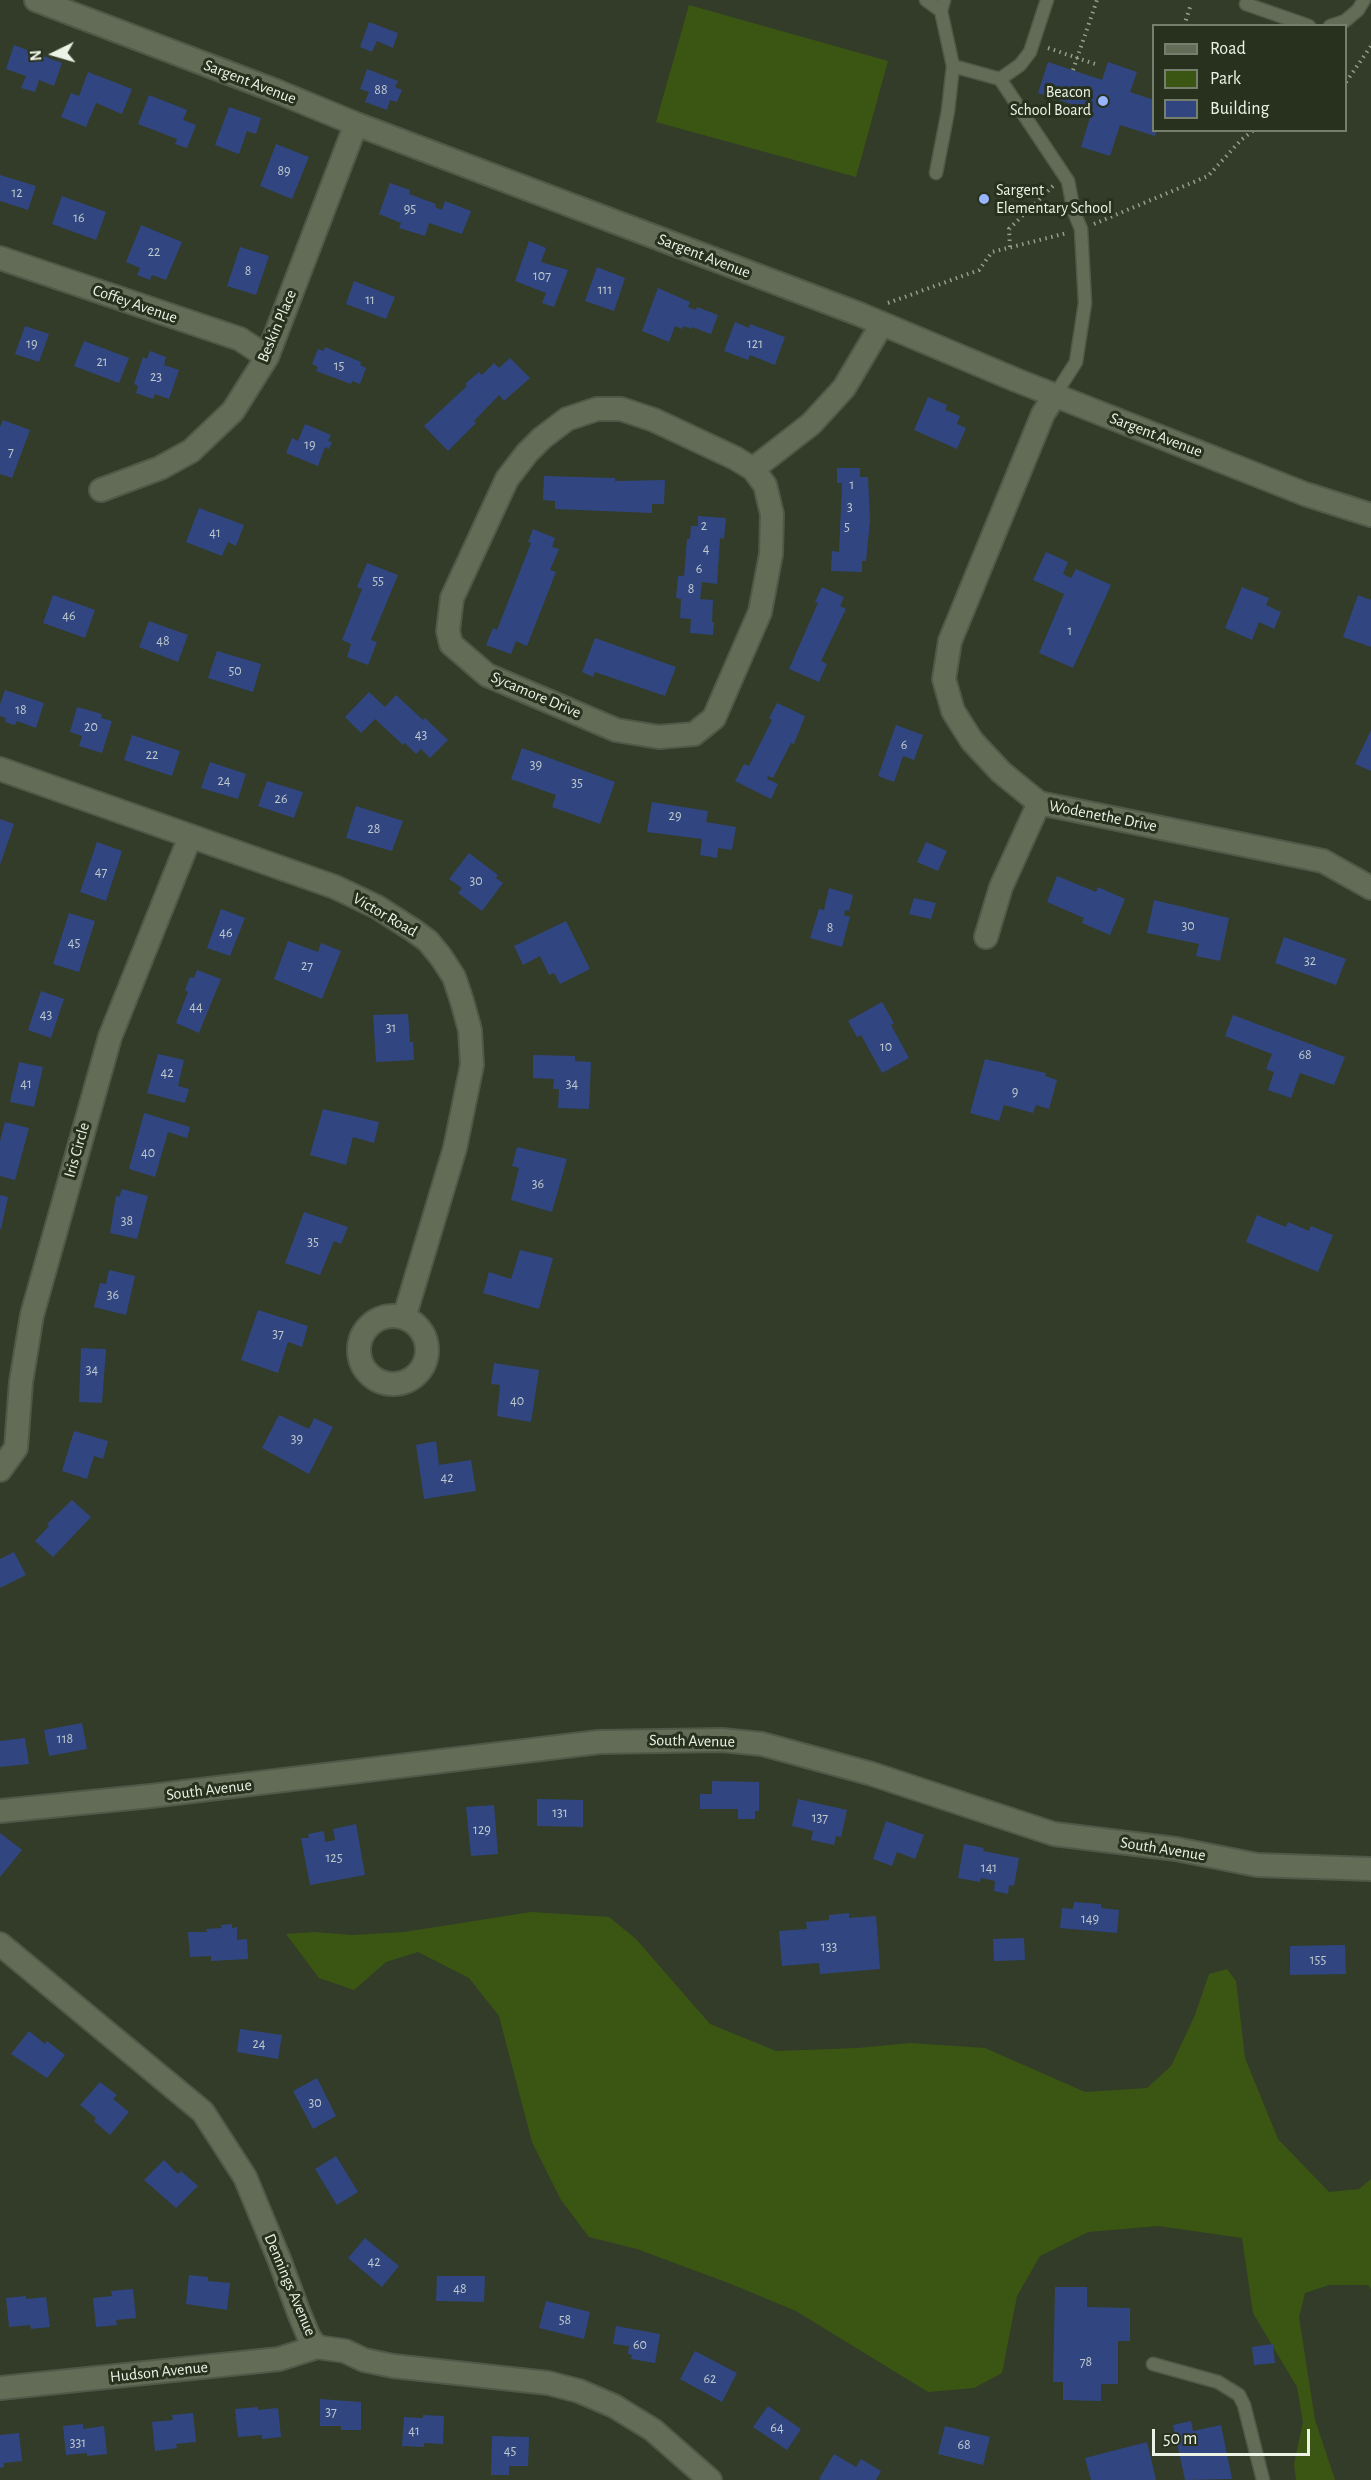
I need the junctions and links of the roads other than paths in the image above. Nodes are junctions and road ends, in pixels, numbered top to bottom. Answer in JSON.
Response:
{"nodes":[{"id":1,"x":36,"y":0,"type":"edge"},
{"id":2,"x":926,"y":0,"type":"edge"},
{"id":3,"x":1047,"y":0,"type":"edge"},
{"id":4,"x":1364,"y":0,"type":"edge"},
{"id":5,"x":1243,"y":1,"type":"edge"},
{"id":6,"x":942,"y":6,"type":"edge"},
{"id":7,"x":1304,"y":24,"type":"edge"},
{"id":8,"x":1336,"y":24,"type":"edge"},
{"id":9,"x":953,"y":66,"type":"junction"},
{"id":10,"x":1000,"y":79,"type":"junction"},
{"id":11,"x":356,"y":124,"type":"junction"},
{"id":12,"x":936,"y":173,"type":"dead end"},
{"id":13,"x":0,"y":258,"type":"edge"},
{"id":14,"x":882,"y":324,"type":"junction"},
{"id":15,"x":267,"y":357,"type":"junction"},
{"id":16,"x":1055,"y":395,"type":"junction"},
{"id":17,"x":753,"y":469,"type":"junction"},
{"id":18,"x":101,"y":490,"type":"dead end"},
{"id":19,"x":1371,"y":515,"type":"edge"},
{"id":20,"x":0,"y":769,"type":"edge"},
{"id":21,"x":1039,"y":803,"type":"junction"},
{"id":22,"x":190,"y":837,"type":"junction"},
{"id":23,"x":1371,"y":888,"type":"edge"},
{"id":24,"x":986,"y":937,"type":"dead end"},
{"id":25,"x":404,"y":1318,"type":"dead end"},
{"id":26,"x":0,"y":1470,"type":"edge"},
{"id":27,"x":0,"y":1811,"type":"edge"},
{"id":28,"x":1371,"y":1869,"type":"edge"},
{"id":29,"x":0,"y":1944,"type":"edge"},
{"id":30,"x":317,"y":2348,"type":"junction"},
{"id":31,"x":1153,"y":2364,"type":"dead end"},
{"id":32,"x":0,"y":2388,"type":"edge"},
{"id":33,"x":711,"y":2480,"type":"edge"},
{"id":34,"x":1263,"y":2480,"type":"edge"}],
"edges":[{"from":1,"to":11,"type":"street","name":"Sargent Avenue"},
{"from":2,"to":6,"type":"lane"},
{"from":3,"to":10,"type":"lane"},
{"from":4,"to":8,"type":"lane"},
{"from":5,"to":7,"type":"lane"},
{"from":6,"to":9,"type":"lane"},
{"from":9,"to":10,"type":"lane"},
{"from":9,"to":12,"type":"lane"},
{"from":10,"to":16,"type":"lane"},
{"from":11,"to":14,"type":"street","name":"Sargent Avenue"},
{"from":11,"to":15,"type":"street","name":"Beskin Place"},
{"from":13,"to":15,"type":"street","name":"Coffey Avenue"},
{"from":14,"to":16,"type":"street","name":"Sargent Avenue"},
{"from":14,"to":17,"type":"street"},
{"from":15,"to":18,"type":"street","name":"Beskin Place"},
{"from":16,"to":19,"type":"street","name":"Sargent Avenue"},
{"from":16,"to":21,"type":"street","name":"Wodenethe Drive"},
{"from":17,"to":17,"type":"street","name":"Sycamore Drive"},
{"from":20,"to":22,"type":"street","name":"Victor Road"},
{"from":21,"to":23,"type":"street","name":"Wodenethe Drive"},
{"from":21,"to":24,"type":"street"},
{"from":22,"to":25,"type":"street","name":"Victor Road"},
{"from":22,"to":26,"type":"street","name":"Iris Circle"},
{"from":27,"to":28,"type":"street","name":"South Avenue"},
{"from":29,"to":30,"type":"street","name":"Dennings Avenue"},
{"from":30,"to":32,"type":"street","name":"Hudson Avenue"},
{"from":30,"to":33,"type":"street","name":"Dennings Avenue"},
{"from":31,"to":34,"type":"lane"}]}
